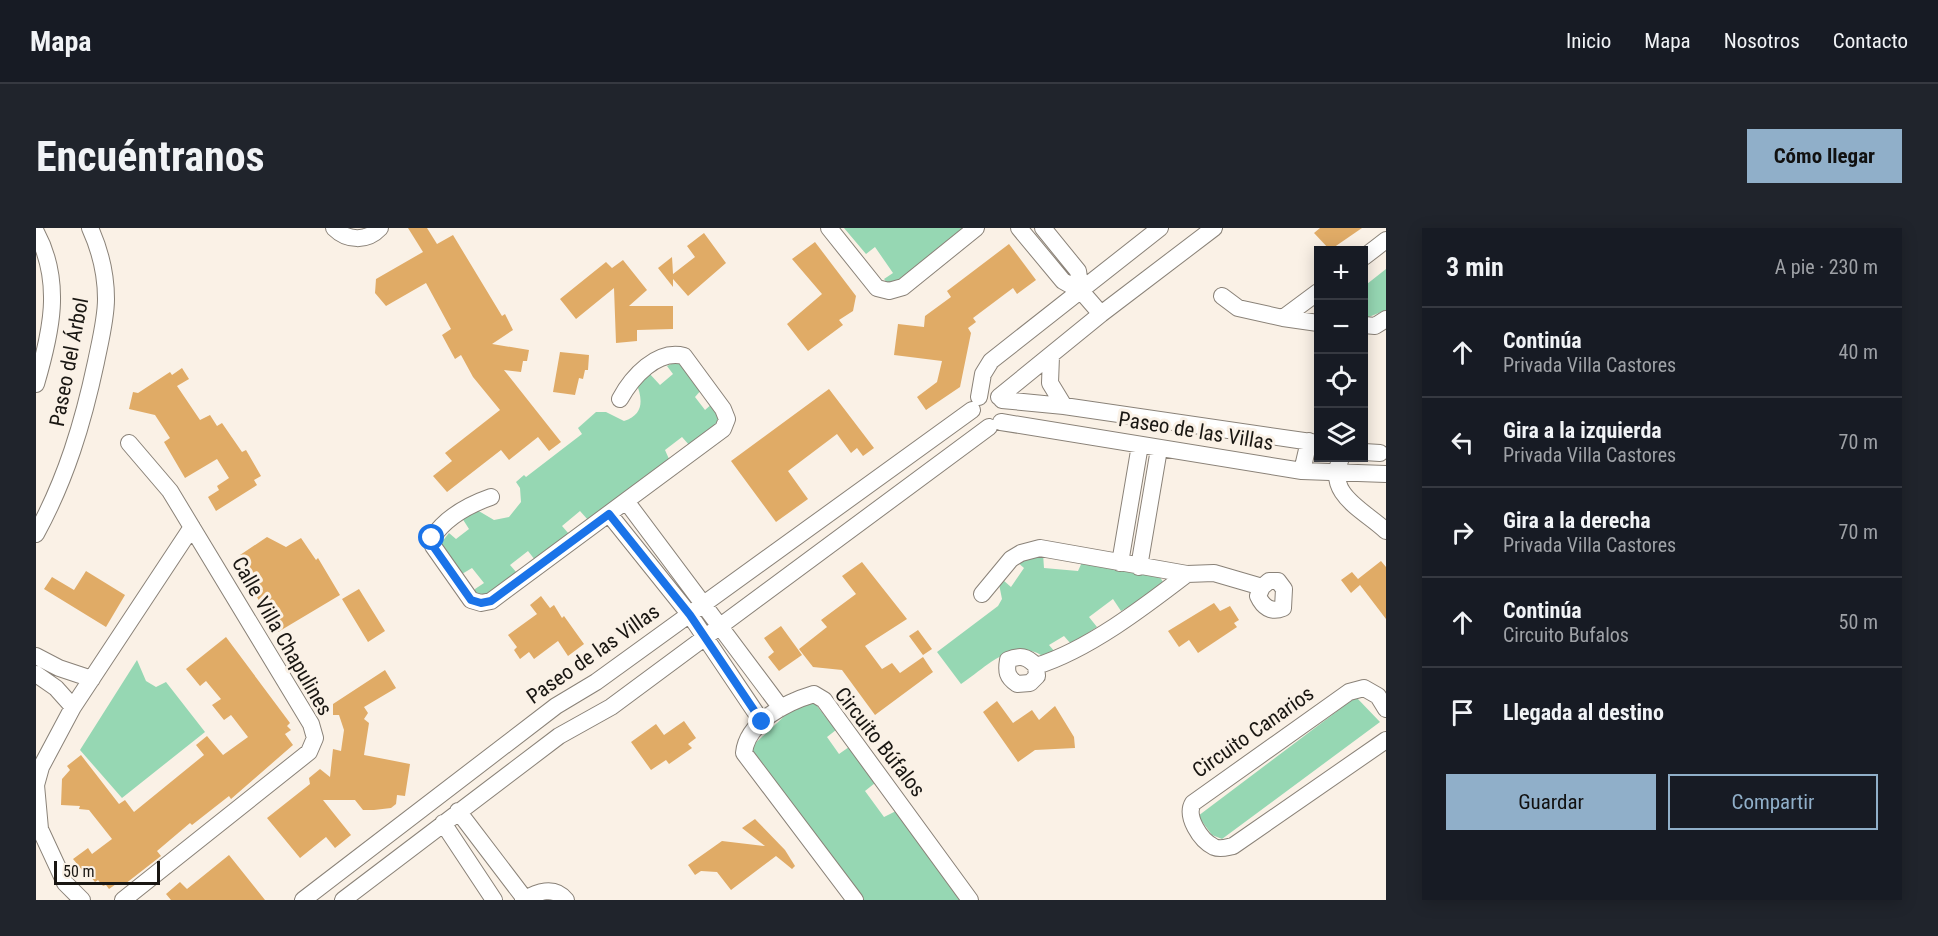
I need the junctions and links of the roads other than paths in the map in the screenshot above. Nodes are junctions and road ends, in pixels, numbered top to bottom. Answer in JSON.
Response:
{"nodes":[{"id":1,"x":90,"y":228,"type":"edge"},
{"id":2,"x":334,"y":228,"type":"edge"},
{"id":3,"x":380,"y":228,"type":"edge"},
{"id":4,"x":829,"y":228,"type":"edge"},
{"id":5,"x":976,"y":228,"type":"edge"},
{"id":6,"x":1019,"y":228,"type":"edge"},
{"id":7,"x":1160,"y":228,"type":"edge"},
{"id":8,"x":1214,"y":228,"type":"edge"},
{"id":9,"x":36,"y":232,"type":"edge"},
{"id":10,"x":1047,"y":233,"type":"edge"},
{"id":11,"x":1386,"y":240,"type":"edge"},
{"id":12,"x":1037,"y":249,"type":"junction"},
{"id":13,"x":1368,"y":254,"type":"edge"},
{"id":14,"x":1081,"y":291,"type":"junction"},
{"id":15,"x":1314,"y":295,"type":"edge"},
{"id":16,"x":1222,"y":297,"type":"dead end"},
{"id":17,"x":1101,"y":314,"type":"junction"},
{"id":18,"x":1283,"y":318,"type":"junction"},
{"id":19,"x":1386,"y":319,"type":"edge"},
{"id":20,"x":1314,"y":322,"type":"edge"},
{"id":21,"x":1368,"y":325,"type":"edge"},
{"id":22,"x":1051,"y":356,"type":"junction"},
{"id":23,"x":36,"y":384,"type":"edge"},
{"id":24,"x":1001,"y":398,"type":"junction"},
{"id":25,"x":620,"y":399,"type":"dead end"},
{"id":26,"x":976,"y":403,"type":"junction"},
{"id":27,"x":1064,"y":406,"type":"junction"},
{"id":28,"x":995,"y":424,"type":"junction"},
{"id":29,"x":1314,"y":442,"type":"edge"},
{"id":30,"x":129,"y":443,"type":"dead end"},
{"id":31,"x":1140,"y":445,"type":"junction"},
{"id":32,"x":1159,"y":449,"type":"junction"},
{"id":33,"x":1339,"y":465,"type":"edge"},
{"id":34,"x":1302,"y":471,"type":"junction"},
{"id":35,"x":1386,"y":474,"type":"edge"},
{"id":36,"x":491,"y":497,"type":"dead end"},
{"id":37,"x":626,"y":501,"type":"junction"},
{"id":38,"x":1128,"y":513,"type":"junction"},
{"id":39,"x":609,"y":514,"type":"junction"},
{"id":40,"x":1148,"y":517,"type":"junction"},
{"id":41,"x":192,"y":527,"type":"junction"},
{"id":42,"x":1386,"y":531,"type":"edge"},
{"id":43,"x":36,"y":534,"type":"edge"},
{"id":44,"x":1120,"y":562,"type":"junction"},
{"id":45,"x":1139,"y":567,"type":"junction"},
{"id":46,"x":1187,"y":574,"type":"junction"},
{"id":47,"x":1262,"y":587,"type":"dead end"},
{"id":48,"x":982,"y":594,"type":"dead end"},
{"id":49,"x":705,"y":604,"type":"junction"},
{"id":50,"x":690,"y":615,"type":"junction"},
{"id":51,"x":721,"y":626,"type":"junction"},
{"id":52,"x":706,"y":638,"type":"junction"},
{"id":53,"x":38,"y":665,"type":"edge"},
{"id":54,"x":1036,"y":666,"type":"dead end"},
{"id":55,"x":755,"y":673,"type":"junction"},
{"id":56,"x":92,"y":679,"type":"junction"},
{"id":57,"x":739,"y":687,"type":"junction"},
{"id":58,"x":1384,"y":698,"type":"edge"},
{"id":59,"x":73,"y":707,"type":"junction"},
{"id":60,"x":781,"y":708,"type":"junction"},
{"id":61,"x":762,"y":722,"type":"junction"},
{"id":62,"x":1386,"y":740,"type":"edge"},
{"id":63,"x":458,"y":811,"type":"junction"},
{"id":64,"x":443,"y":823,"type":"junction"},
{"id":65,"x":497,"y":865,"type":"junction"},
{"id":66,"x":479,"y":878,"type":"junction"},
{"id":67,"x":524,"y":899,"type":"edge"},
{"id":68,"x":82,"y":900,"type":"edge"},
{"id":69,"x":123,"y":900,"type":"edge"},
{"id":70,"x":303,"y":900,"type":"edge"},
{"id":71,"x":344,"y":900,"type":"edge"},
{"id":72,"x":494,"y":900,"type":"edge"},
{"id":73,"x":566,"y":900,"type":"edge"},
{"id":74,"x":855,"y":900,"type":"edge"},
{"id":75,"x":970,"y":900,"type":"edge"}],
"edges":[{"from":1,"to":43,"type":"street","name":"Paseo del Árbol"},
{"from":2,"to":3,"type":"street"},
{"from":4,"to":5,"type":"street"},
{"from":6,"to":12,"type":"street"},
{"from":7,"to":14,"type":"street"},
{"from":8,"to":17,"type":"street"},
{"from":9,"to":23,"type":"street","name":"Paseo del Árbol"},
{"from":10,"to":12,"type":"street"},
{"from":10,"to":14,"type":"street"},
{"from":11,"to":13,"type":"street"},
{"from":12,"to":14,"type":"street"},
{"from":14,"to":17,"type":"street"},
{"from":14,"to":26,"type":"street"},
{"from":15,"to":18,"type":"street"},
{"from":16,"to":18,"type":"street"},
{"from":17,"to":22,"type":"street"},
{"from":18,"to":20,"type":"street"},
{"from":19,"to":21,"type":"street"},
{"from":22,"to":24,"type":"street"},
{"from":22,"to":27,"type":"street"},
{"from":24,"to":26,"type":"street"},
{"from":24,"to":27,"type":"street","name":"Paseo de las Villas"},
{"from":24,"to":28,"type":"street"},
{"from":25,"to":37,"type":"street"},
{"from":26,"to":28,"type":"street"},
{"from":26,"to":49,"type":"street","name":"Paseo de las Villas"},
{"from":27,"to":29,"type":"street","name":"Paseo de las Villas"},
{"from":28,"to":31,"type":"street","name":"Paseo de las Villas"},
{"from":28,"to":51,"type":"street"},
{"from":29,"to":34,"type":"street"},
{"from":30,"to":41,"type":"street"},
{"from":31,"to":32,"type":"street","name":"Paseo de las Villas"},
{"from":31,"to":38,"type":"street"},
{"from":32,"to":34,"type":"street","name":"Paseo de las Villas"},
{"from":32,"to":40,"type":"street"},
{"from":33,"to":34,"type":"street","name":"Paseo de las Villas"},
{"from":33,"to":35,"type":"street","name":"Paseo de las Villas"},
{"from":33,"to":42,"type":"street"},
{"from":36,"to":39,"type":"street"},
{"from":37,"to":39,"type":"street"},
{"from":37,"to":49,"type":"street"},
{"from":38,"to":40,"type":"street"},
{"from":38,"to":44,"type":"street"},
{"from":39,"to":50,"type":"street"},
{"from":40,"to":45,"type":"street"},
{"from":41,"to":56,"type":"street"},
{"from":41,"to":69,"type":"street","name":"Calle Villa Chapulines"},
{"from":44,"to":45,"type":"street"},
{"from":44,"to":48,"type":"street"},
{"from":45,"to":46,"type":"street"},
{"from":46,"to":47,"type":"street"},
{"from":46,"to":54,"type":"street"},
{"from":49,"to":50,"type":"street","name":"Paseo de las Villas"},
{"from":49,"to":51,"type":"street"},
{"from":50,"to":52,"type":"street"},
{"from":50,"to":70,"type":"street","name":"Paseo de las Villas"},
{"from":51,"to":52,"type":"street"},
{"from":51,"to":55,"type":"street"},
{"from":52,"to":57,"type":"street"},
{"from":52,"to":63,"type":"street"},
{"from":53,"to":56,"type":"street"},
{"from":53,"to":59,"type":"street"},
{"from":55,"to":57,"type":"street"},
{"from":55,"to":60,"type":"street"},
{"from":56,"to":59,"type":"street"},
{"from":57,"to":61,"type":"street"},
{"from":58,"to":62,"type":"street","name":"Circuito Canarios"},
{"from":59,"to":68,"type":"street"},
{"from":60,"to":61,"type":"street","name":"Circuito Búfalos"},
{"from":60,"to":75,"type":"street","name":"Circuito Búfalos"},
{"from":61,"to":74,"type":"street","name":"Circuito Búfalos"},
{"from":63,"to":64,"type":"street"},
{"from":63,"to":65,"type":"street"},
{"from":64,"to":66,"type":"street"},
{"from":64,"to":71,"type":"street"},
{"from":65,"to":66,"type":"street"},
{"from":65,"to":67,"type":"street"},
{"from":66,"to":72,"type":"street"},
{"from":67,"to":73,"type":"street"}]}
